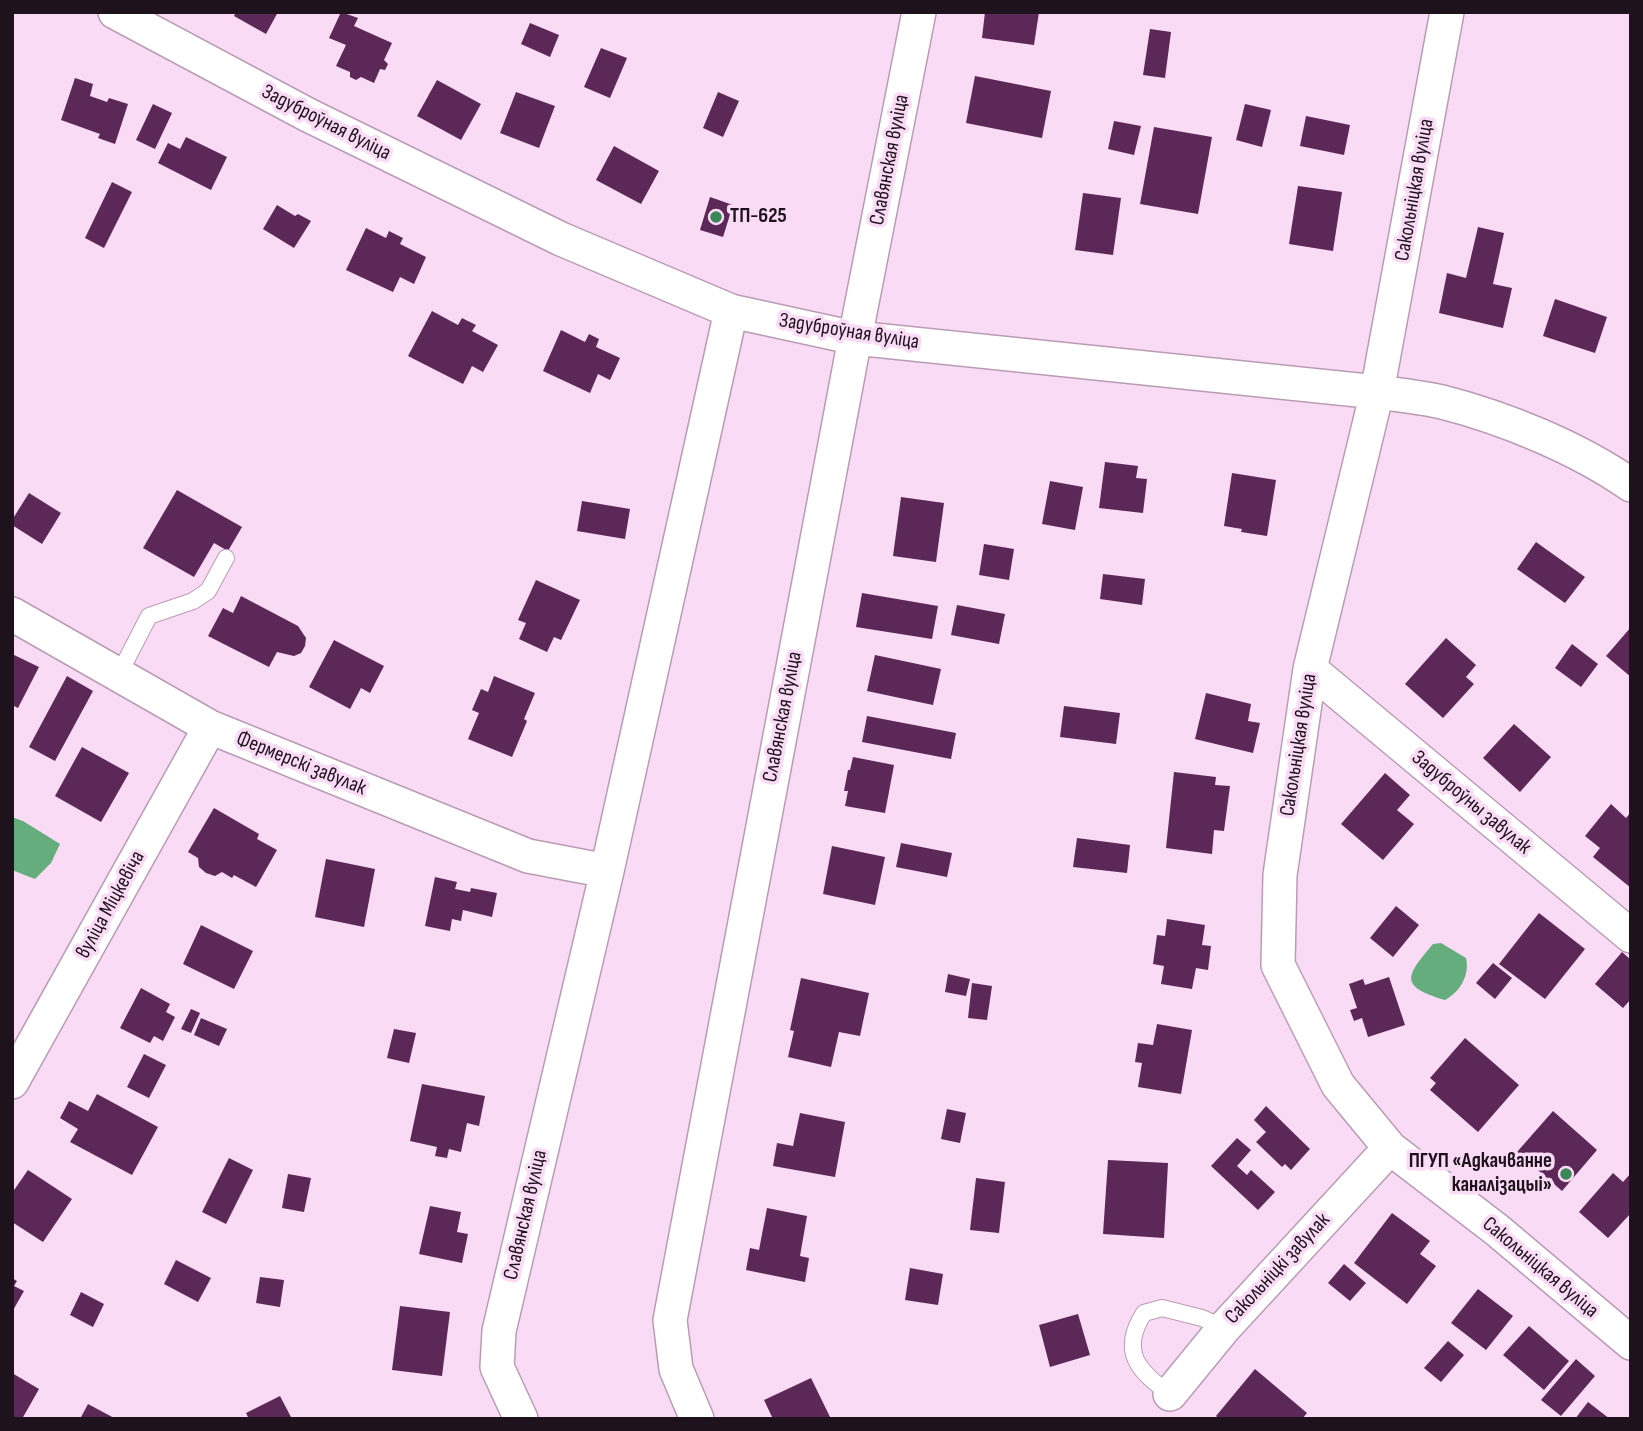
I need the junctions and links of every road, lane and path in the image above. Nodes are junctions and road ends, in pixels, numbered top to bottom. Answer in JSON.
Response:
{"nodes":[{"id":1,"x":115,"y":12,"type":"edge"},
{"id":2,"x":919,"y":12,"type":"edge"},
{"id":3,"x":1447,"y":12,"type":"edge"},
{"id":4,"x":731,"y":311,"type":"junction"},
{"id":5,"x":855,"y":338,"type":"junction"},
{"id":6,"x":1377,"y":392,"type":"junction"},
{"id":7,"x":1631,"y":485,"type":"edge"},
{"id":8,"x":226,"y":558,"type":"dead end"},
{"id":9,"x":12,"y":614,"type":"edge"},
{"id":10,"x":1310,"y":669,"type":"junction"},
{"id":11,"x":119,"y":674,"type":"junction"},
{"id":12,"x":210,"y":727,"type":"junction"},
{"id":13,"x":607,"y":871,"type":"junction"},
{"id":14,"x":1631,"y":936,"type":"edge"},
{"id":15,"x":12,"y":1082,"type":"edge"},
{"id":16,"x":1390,"y":1148,"type":"junction"},
{"id":17,"x":1224,"y":1328,"type":"junction"},
{"id":18,"x":1631,"y":1343,"type":"edge"},
{"id":19,"x":1170,"y":1394,"type":"joint"},
{"id":20,"x":521,"y":1419,"type":"edge"},
{"id":21,"x":697,"y":1419,"type":"edge"}],
"edges":[{"from":1,"to":4,"type":"street","name":"Задуброўная вуліца"},
{"from":2,"to":5,"type":"street","name":"Славянская вуліца"},
{"from":3,"to":6,"type":"street","name":"Сакольніцкая вуліца"},
{"from":4,"to":5,"type":"street","name":"Задуброўная вуліца"},
{"from":4,"to":13,"type":"street","name":"Славянская вуліца"},
{"from":5,"to":6,"type":"street","name":"Задуброўная вуліца"},
{"from":5,"to":21,"type":"street","name":"Славянская вуліца"},
{"from":6,"to":7,"type":"street","name":"Задуброўная вуліца"},
{"from":6,"to":10,"type":"street","name":"Сакольніцкая вуліца"},
{"from":8,"to":11,"type":"lane"},
{"from":9,"to":11,"type":"street","name":"Фермерскі завулак"},
{"from":10,"to":14,"type":"street","name":"Задуброўны завулак"},
{"from":10,"to":16,"type":"street","name":"Сакольніцкая вуліца"},
{"from":11,"to":12,"type":"street","name":"Фермерскі завулак"},
{"from":12,"to":13,"type":"street","name":"Фермерскі завулак"},
{"from":12,"to":15,"type":"street","name":"вуліца Міцкевіча"},
{"from":13,"to":20,"type":"street","name":"Славянская вуліца"},
{"from":16,"to":17,"type":"street","name":"Сакольніцкі завулак"},
{"from":16,"to":18,"type":"street","name":"Сакольніцкая вуліца"},
{"from":17,"to":19,"type":"street","name":"Сакольніцкі завулак"},
{"from":17,"to":19,"type":"lane"}]}
